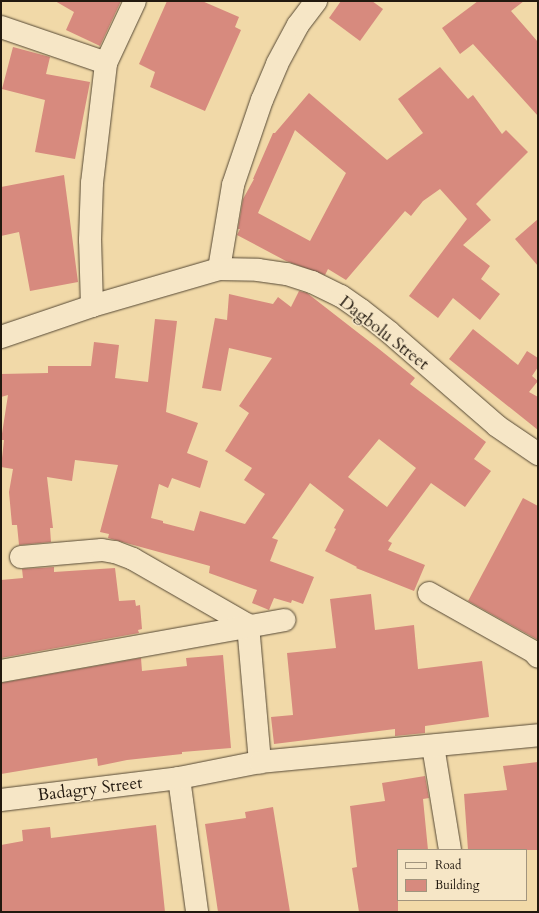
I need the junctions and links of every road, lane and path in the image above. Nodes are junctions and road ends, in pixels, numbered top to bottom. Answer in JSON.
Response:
{"nodes":[{"id":1,"x":135,"y":1,"type":"edge"},
{"id":2,"x":316,"y":1,"type":"edge"},
{"id":3,"x":1,"y":27,"type":"edge"},
{"id":4,"x":106,"y":63,"type":"junction"},
{"id":5,"x":219,"y":269,"type":"junction"},
{"id":6,"x":92,"y":306,"type":"junction"},
{"id":7,"x":1,"y":337,"type":"edge"},
{"id":8,"x":538,"y":454,"type":"edge"},
{"id":9,"x":21,"y":557,"type":"dead end"},
{"id":10,"x":429,"y":593,"type":"dead end"},
{"id":11,"x":284,"y":620,"type":"dead end"},
{"id":12,"x":248,"y":625,"type":"junction"},
{"id":13,"x":538,"y":657,"type":"edge"},
{"id":14,"x":1,"y":671,"type":"edge"},
{"id":15,"x":538,"y":735,"type":"edge"},
{"id":16,"x":433,"y":746,"type":"junction"},
{"id":17,"x":260,"y":762,"type":"junction"},
{"id":18,"x":179,"y":778,"type":"junction"},
{"id":19,"x":1,"y":800,"type":"edge"},
{"id":20,"x":450,"y":849,"type":"edge"},
{"id":21,"x":197,"y":912,"type":"edge"}],
"edges":[{"from":1,"to":4,"type":"street"},
{"from":2,"to":5,"type":"street"},
{"from":3,"to":4,"type":"street"},
{"from":4,"to":6,"type":"street"},
{"from":5,"to":6,"type":"street","name":"Dagbolu Street"},
{"from":5,"to":8,"type":"street","name":"Dagbolu Street"},
{"from":6,"to":7,"type":"street","name":"Dagbolu Street"},
{"from":9,"to":12,"type":"street"},
{"from":10,"to":13,"type":"street"},
{"from":11,"to":12,"type":"street"},
{"from":12,"to":14,"type":"street"},
{"from":12,"to":17,"type":"street"},
{"from":15,"to":16,"type":"street","name":"Badagry Street"},
{"from":16,"to":17,"type":"street","name":"Badagry Street"},
{"from":16,"to":20,"type":"street"},
{"from":17,"to":18,"type":"street","name":"Badagry Street"},
{"from":18,"to":19,"type":"street","name":"Badagry Street"},
{"from":18,"to":21,"type":"street"}]}
